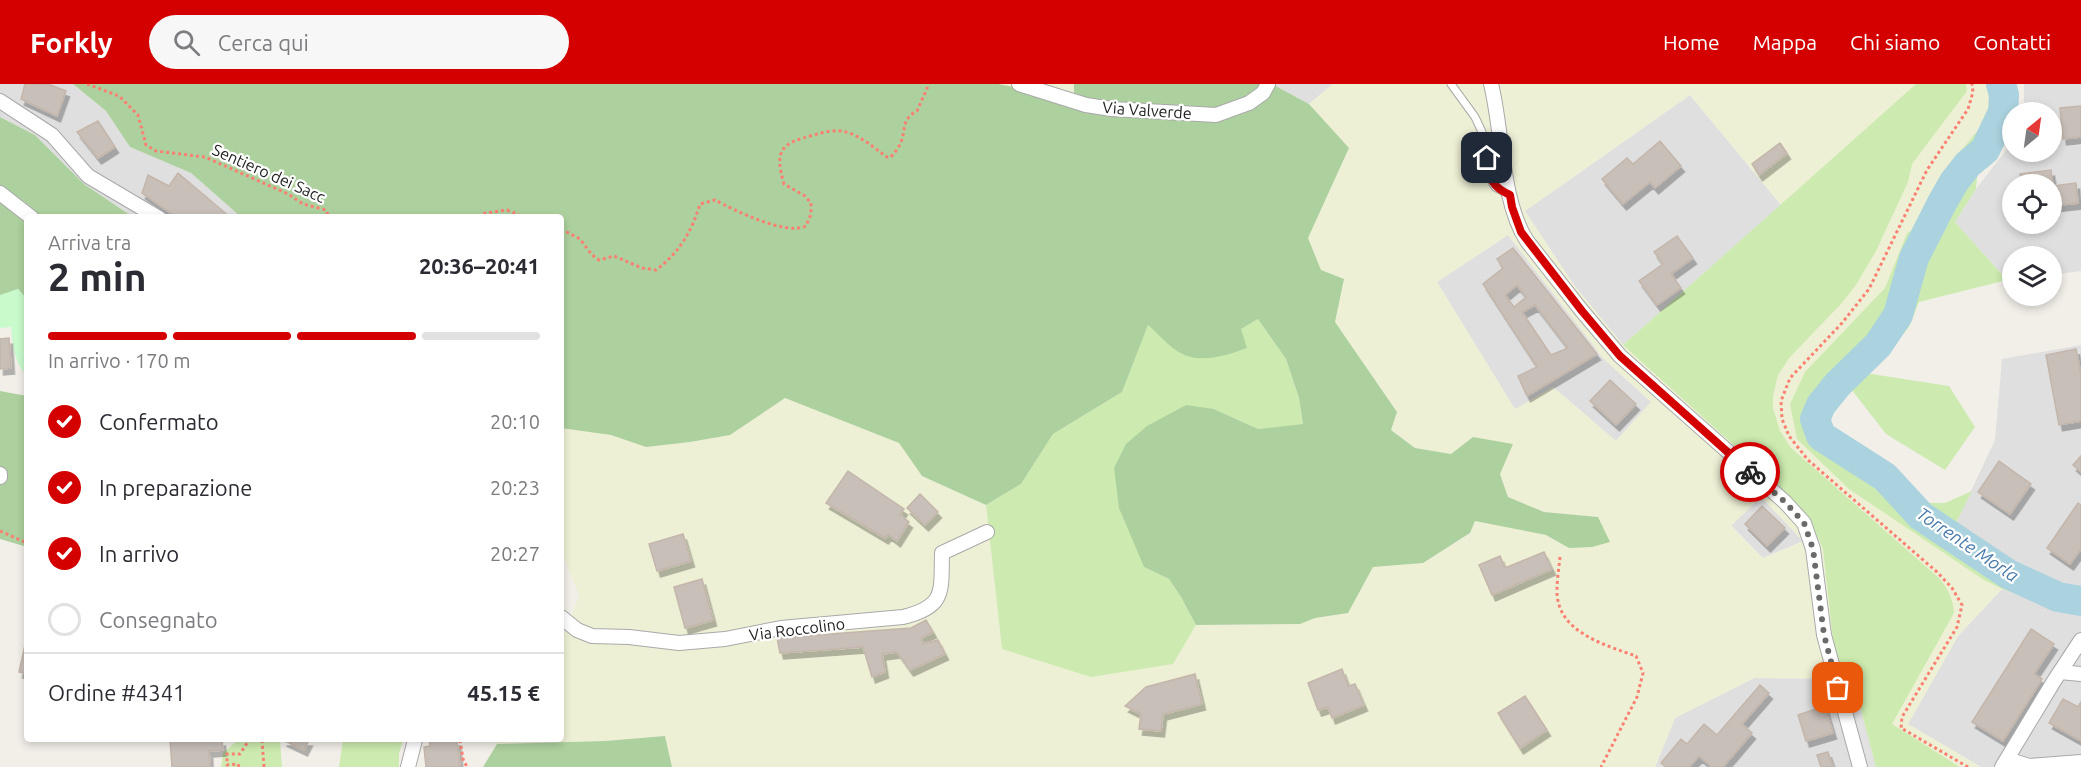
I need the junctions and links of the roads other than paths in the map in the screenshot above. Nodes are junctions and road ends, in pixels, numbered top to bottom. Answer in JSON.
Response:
{"nodes":[{"id":1,"x":1019,"y":84,"type":"edge"},
{"id":2,"x":1268,"y":84,"type":"edge"},
{"id":3,"x":1450,"y":84,"type":"edge"},
{"id":4,"x":1491,"y":84,"type":"edge"},
{"id":5,"x":0,"y":101,"type":"edge"},
{"id":6,"x":0,"y":193,"type":"edge"},
{"id":7,"x":1510,"y":195,"type":"junction"},
{"id":8,"x":27,"y":214,"type":"edge"},
{"id":9,"x":152,"y":214,"type":"edge"},
{"id":10,"x":987,"y":532,"type":"dead end"},
{"id":11,"x":564,"y":619,"type":"edge"},
{"id":12,"x":2081,"y":640,"type":"edge"},
{"id":13,"x":2061,"y":672,"type":"junction"},
{"id":14,"x":2081,"y":674,"type":"edge"},
{"id":15,"x":414,"y":742,"type":"edge"},
{"id":16,"x":2081,"y":762,"type":"edge"},
{"id":17,"x":2004,"y":763,"type":"edge"},
{"id":18,"x":408,"y":767,"type":"edge"},
{"id":19,"x":1860,"y":767,"type":"edge"}],
"edges":[{"from":1,"to":2,"type":"street","name":"Via Valverde"},
{"from":3,"to":7,"type":"lane"},
{"from":4,"to":7,"type":"street"},
{"from":5,"to":9,"type":"street"},
{"from":6,"to":8,"type":"street"},
{"from":7,"to":19,"type":"street"},
{"from":10,"to":11,"type":"street","name":"Via Roccolino"},
{"from":12,"to":13,"type":"street"},
{"from":13,"to":14,"type":"street"},
{"from":13,"to":17,"type":"street"},
{"from":15,"to":18,"type":"street"},
{"from":16,"to":17,"type":"street"}]}
